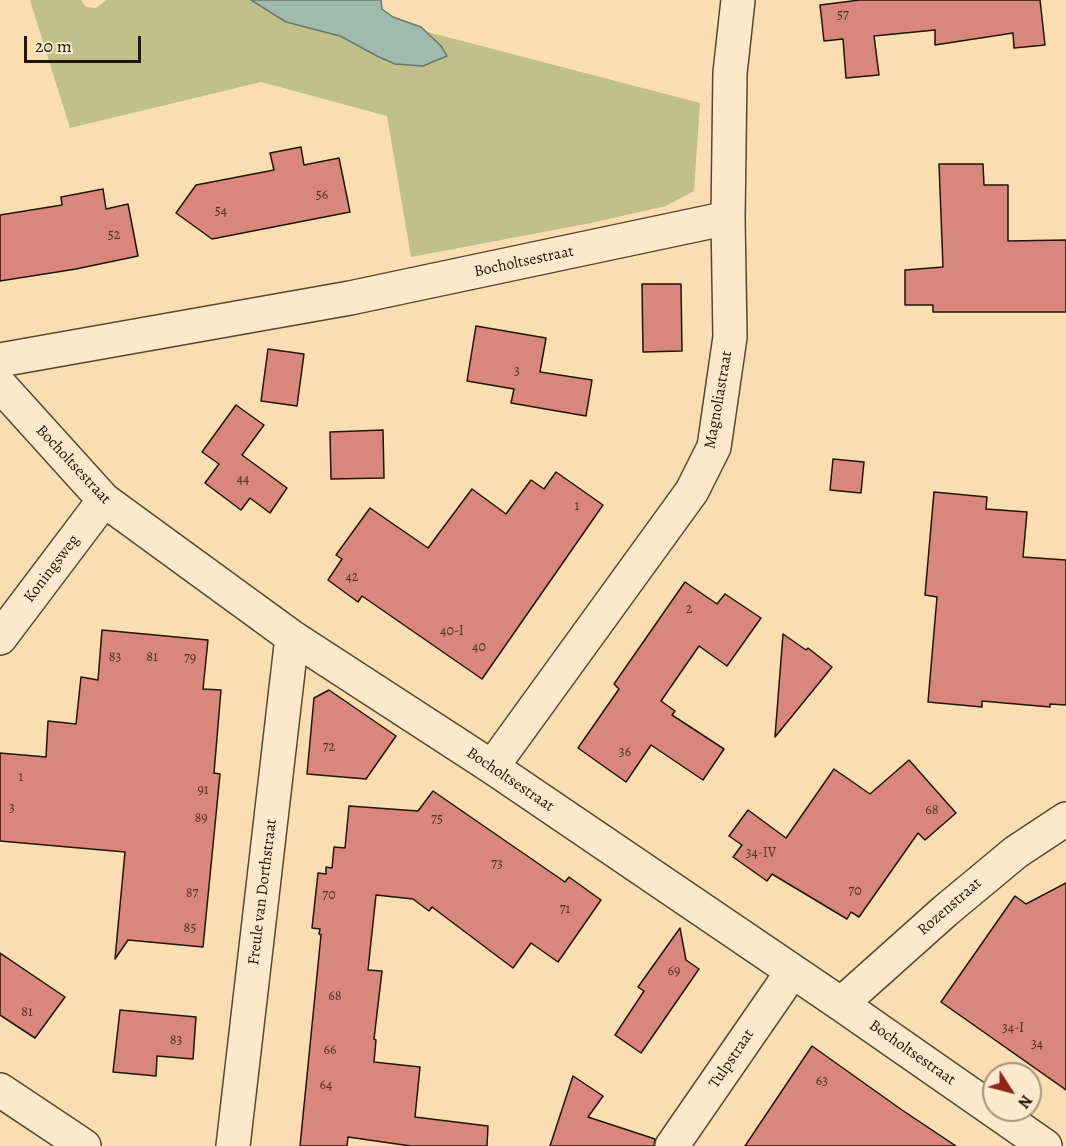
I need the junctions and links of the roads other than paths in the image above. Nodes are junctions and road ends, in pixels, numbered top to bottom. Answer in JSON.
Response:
{"nodes":[{"id":1,"x":738,"y":0,"type":"edge"},
{"id":2,"x":728,"y":218,"type":"junction"},
{"id":3,"x":0,"y":360,"type":"edge"},
{"id":4,"x":0,"y":385,"type":"edge"},
{"id":5,"x":104,"y":500,"type":"junction"},
{"id":6,"x":292,"y":637,"type":"junction"},
{"id":7,"x":0,"y":638,"type":"edge"},
{"id":8,"x":492,"y":767,"type":"junction"},
{"id":9,"x":1066,"y":819,"type":"edge"},
{"id":10,"x":792,"y":972,"type":"junction"},
{"id":11,"x":841,"y":1004,"type":"junction"},
{"id":12,"x":0,"y":1090,"type":"edge"},
{"id":13,"x":84,"y":1146,"type":"edge"},
{"id":14,"x":233,"y":1146,"type":"edge"},
{"id":15,"x":672,"y":1146,"type":"edge"},
{"id":16,"x":1045,"y":1146,"type":"edge"}],
"edges":[{"from":1,"to":2,"type":"street","name":"Magnoliastraat"},
{"from":2,"to":3,"type":"street","name":"Bocholtsestraat"},
{"from":2,"to":8,"type":"street","name":"Magnoliastraat"},
{"from":4,"to":5,"type":"street","name":"Bocholtsestraat"},
{"from":5,"to":6,"type":"street","name":"Bocholtsestraat"},
{"from":5,"to":7,"type":"street","name":"Koningsweg"},
{"from":6,"to":8,"type":"street","name":"Bocholtsestraat"},
{"from":6,"to":14,"type":"street","name":"Freule van Dorthstraat"},
{"from":8,"to":10,"type":"street","name":"Bocholtsestraat"},
{"from":9,"to":11,"type":"street","name":"Rozenstraat"},
{"from":10,"to":11,"type":"street","name":"Bocholtsestraat"},
{"from":10,"to":15,"type":"street","name":"Tulpstraat"},
{"from":11,"to":16,"type":"street","name":"Bocholtsestraat"},
{"from":12,"to":13,"type":"street"}]}
